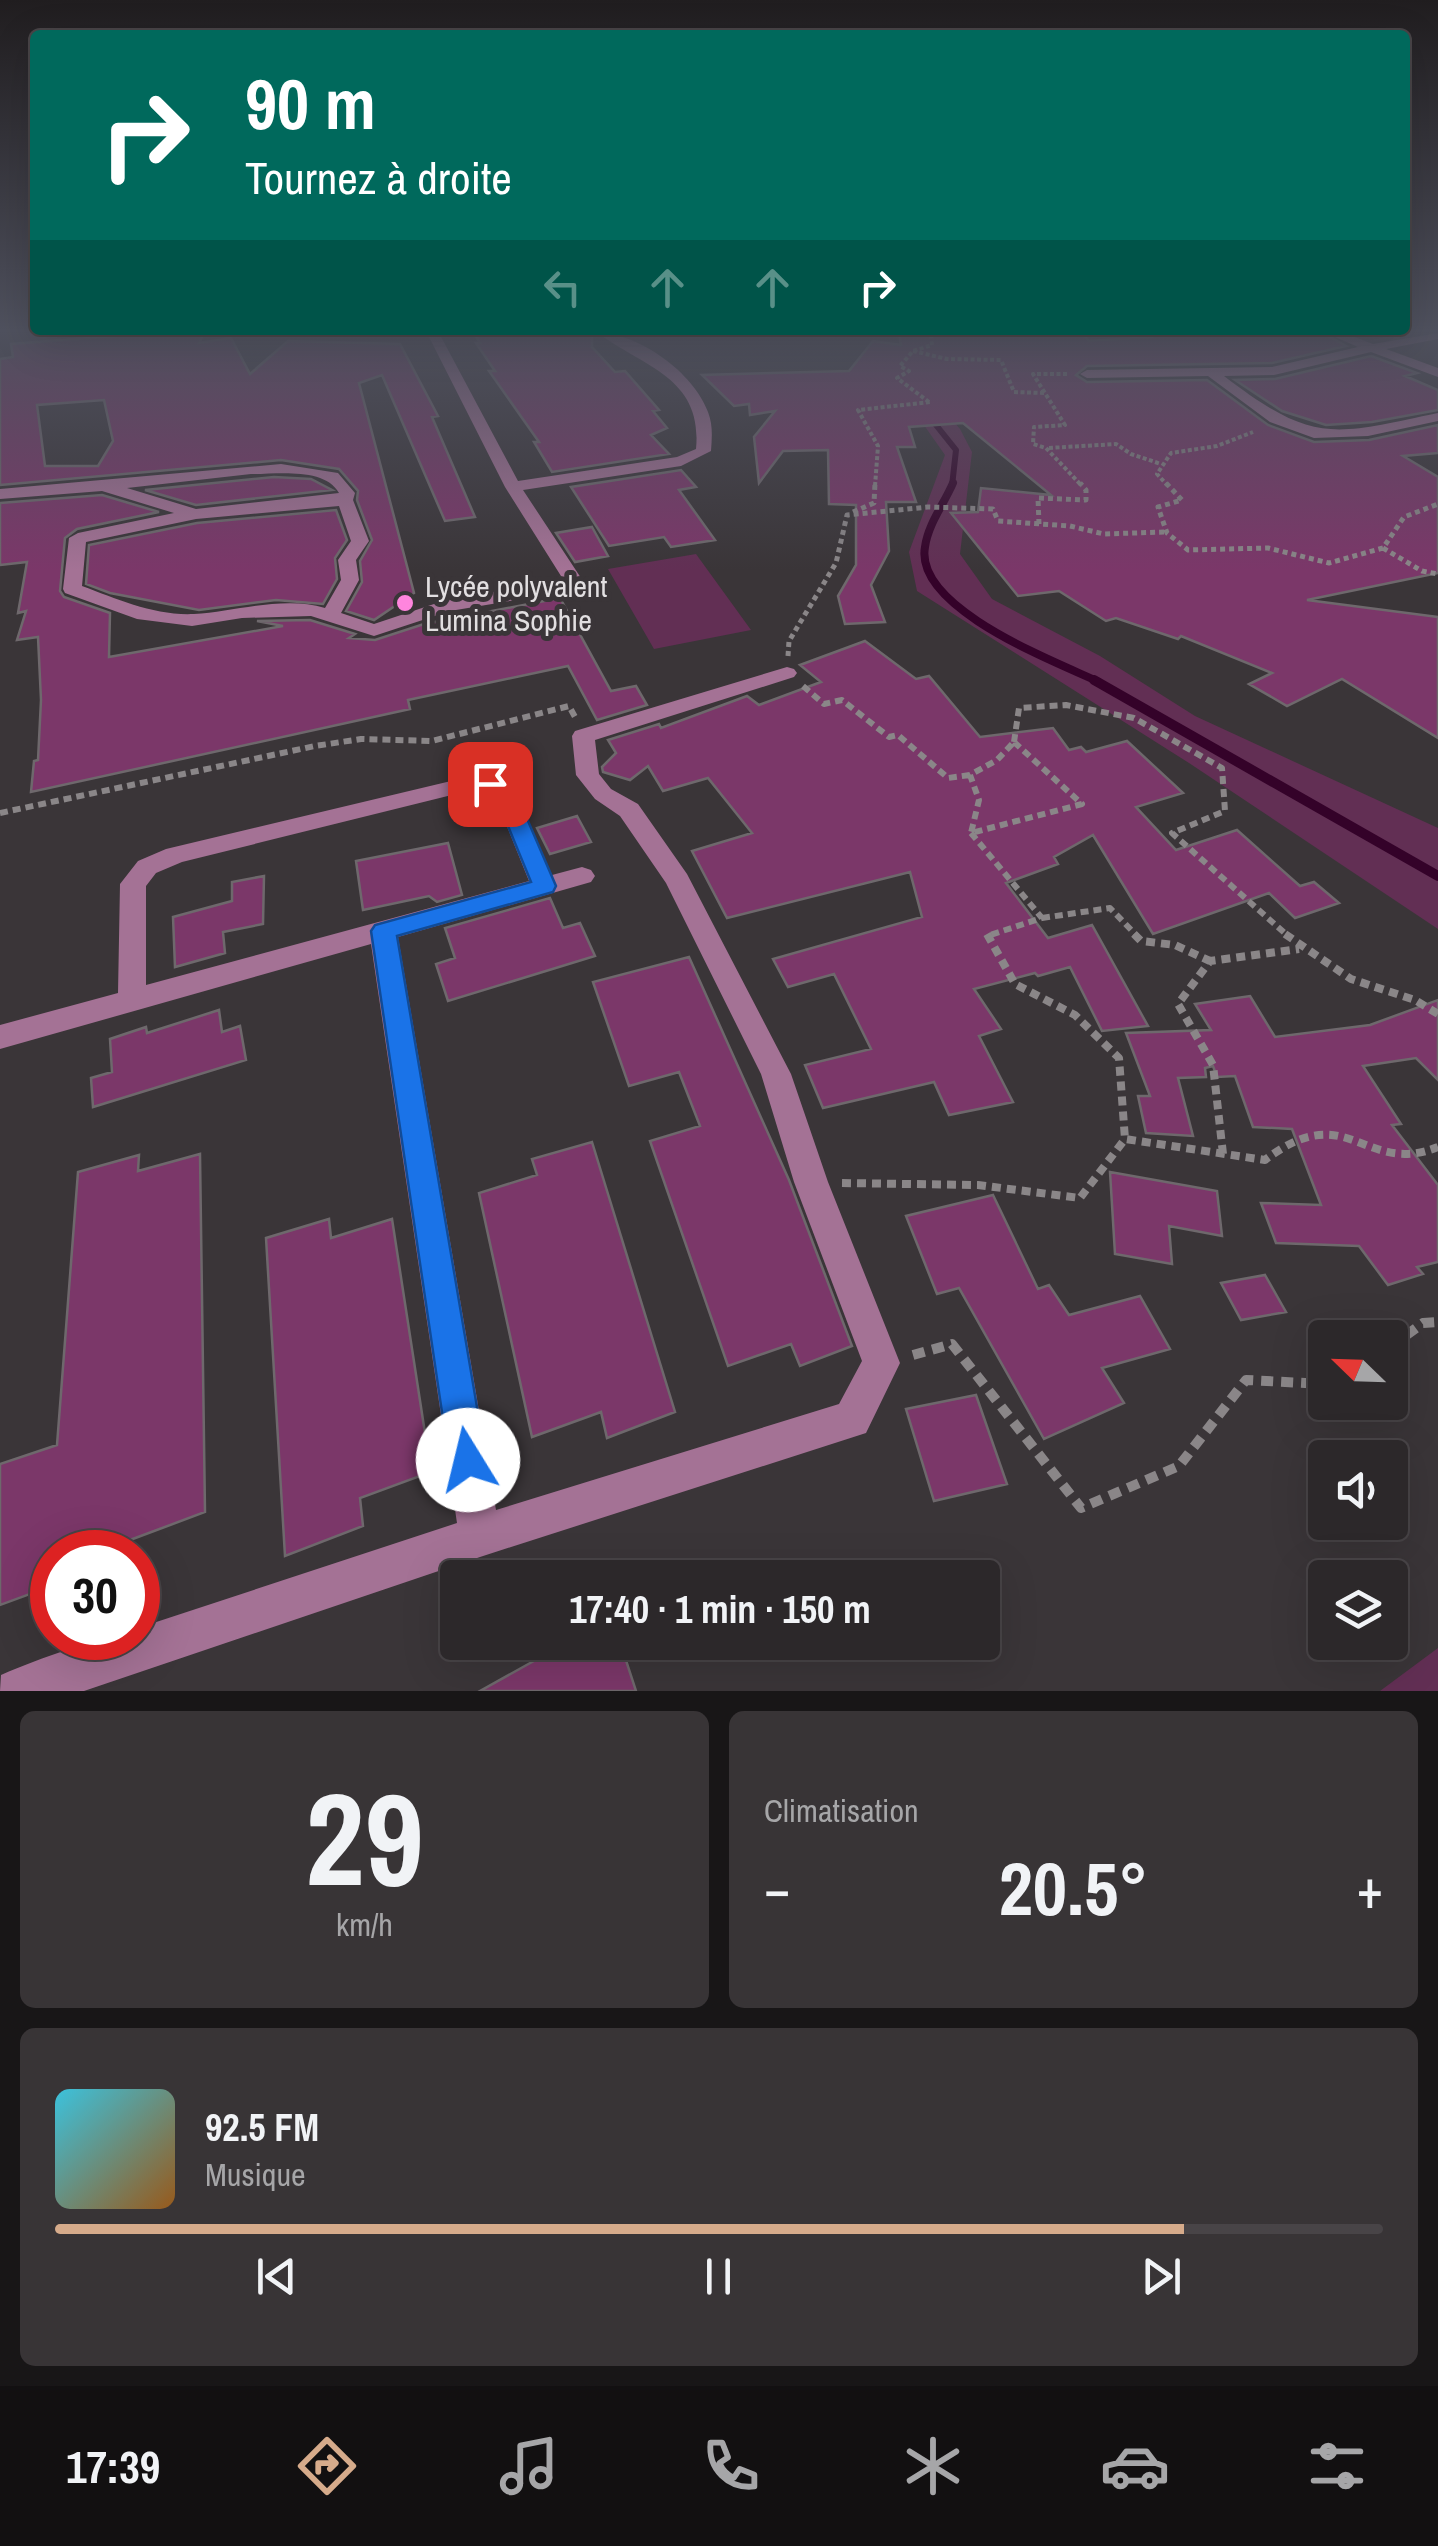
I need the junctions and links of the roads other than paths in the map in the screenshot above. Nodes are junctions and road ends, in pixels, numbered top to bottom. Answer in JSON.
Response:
{"nodes":[{"id":1,"x":474,"y":412,"type":"edge"},
{"id":2,"x":701,"y":412,"type":"edge"},
{"id":3,"x":1269,"y":412,"type":"edge"},
{"id":4,"x":1438,"y":417,"type":"edge"},
{"id":5,"x":103,"y":486,"type":"junction"},
{"id":6,"x":513,"y":487,"type":"junction"},
{"id":7,"x":0,"y":494,"type":"edge"},
{"id":8,"x":345,"y":500,"type":"junction"},
{"id":9,"x":196,"y":514,"type":"junction"},
{"id":10,"x":330,"y":615,"type":"junction"},
{"id":11,"x":788,"y":673,"type":"road end"},
{"id":12,"x":582,"y":876,"type":"dead end"},
{"id":13,"x":544,"y":886,"type":"junction"},
{"id":14,"x":384,"y":931,"type":"junction"},
{"id":15,"x":132,"y":1001,"type":"junction"},
{"id":16,"x":0,"y":1038,"type":"edge"},
{"id":17,"x":480,"y":1536,"type":"junction"},
{"id":18,"x":17,"y":1691,"type":"edge"}],
"edges":[{"from":1,"to":6,"type":"street"},
{"from":2,"to":6,"type":"street"},
{"from":3,"to":4,"type":"street"},
{"from":5,"to":7,"type":"street"},
{"from":5,"to":8,"type":"street"},
{"from":5,"to":9,"type":"street"},
{"from":6,"to":10,"type":"street"},
{"from":8,"to":9,"type":"street"},
{"from":8,"to":10,"type":"street"},
{"from":9,"to":10,"type":"street"},
{"from":11,"to":17,"type":"street"},
{"from":12,"to":13,"type":"street"},
{"from":13,"to":14,"type":"street"},
{"from":13,"to":15,"type":"street"},
{"from":14,"to":15,"type":"street"},
{"from":14,"to":17,"type":"street"},
{"from":15,"to":16,"type":"street"},
{"from":17,"to":18,"type":"street"}]}
